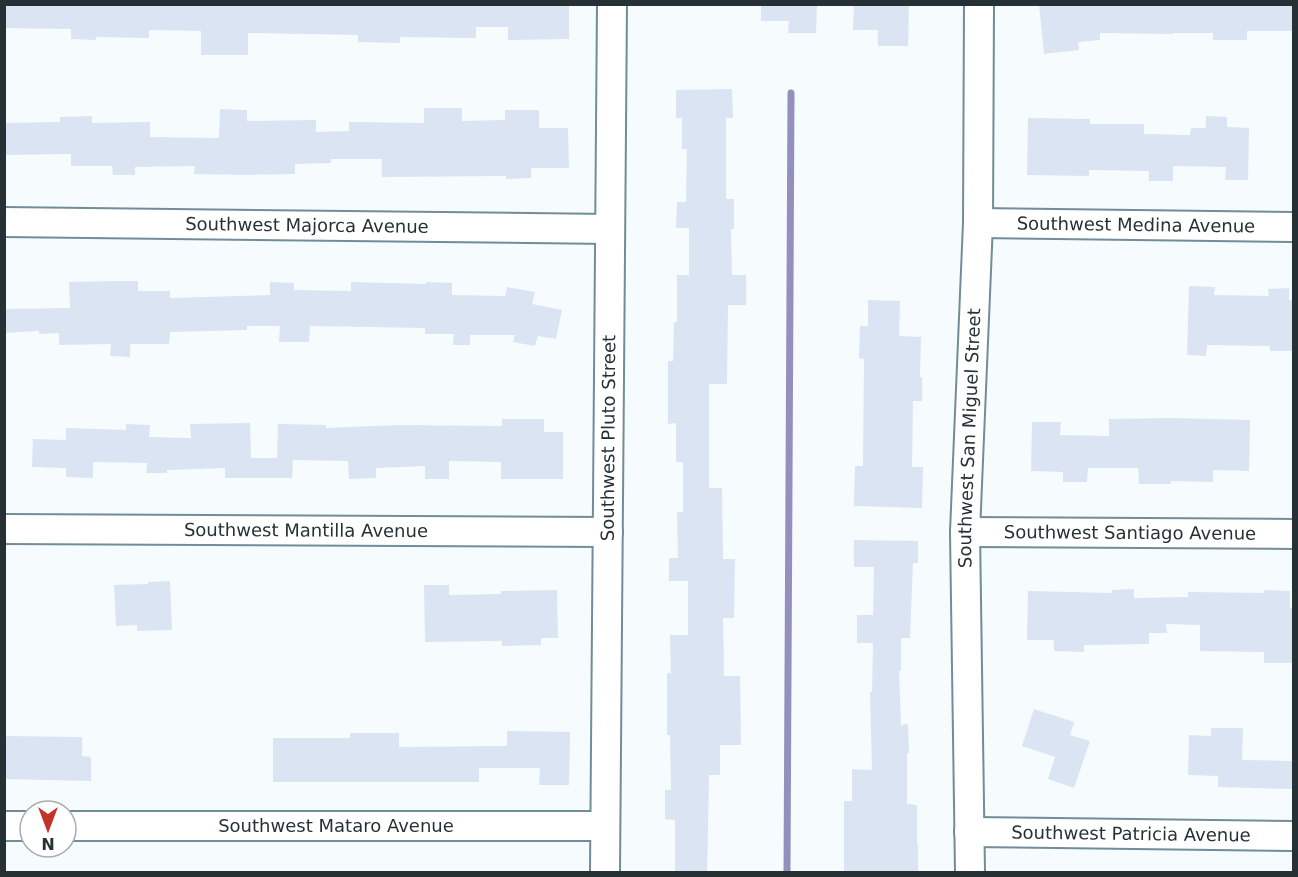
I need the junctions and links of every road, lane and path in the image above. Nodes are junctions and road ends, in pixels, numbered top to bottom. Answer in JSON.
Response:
{"nodes":[{"id":1,"x":612,"y":4,"type":"edge"},
{"id":2,"x":979,"y":4,"type":"edge"},
{"id":3,"x":4,"y":222,"type":"edge"},
{"id":4,"x":978,"y":223,"type":"junction"},
{"id":5,"x":1293,"y":227,"type":"edge"},
{"id":6,"x":610,"y":229,"type":"junction"},
{"id":7,"x":4,"y":529,"type":"edge"},
{"id":8,"x":608,"y":532,"type":"junction"},
{"id":9,"x":965,"y":532,"type":"junction"},
{"id":10,"x":1293,"y":534,"type":"edge"},
{"id":11,"x":78,"y":826,"type":"edge"},
{"id":12,"x":605,"y":826,"type":"junction"},
{"id":13,"x":969,"y":832,"type":"junction"},
{"id":14,"x":1293,"y":837,"type":"edge"},
{"id":15,"x":605,"y":873,"type":"edge"},
{"id":16,"x":970,"y":873,"type":"edge"}],
"edges":[{"from":1,"to":6,"type":"street","name":"Southwest Pluto Street"},
{"from":2,"to":4,"type":"street","name":"Southwest San Miguel Street"},
{"from":3,"to":6,"type":"street","name":"Southwest Majorca Avenue"},
{"from":4,"to":5,"type":"street","name":"Southwest Medina Avenue"},
{"from":4,"to":9,"type":"street","name":"Southwest San Miguel Street"},
{"from":6,"to":8,"type":"street","name":"Southwest Pluto Street"},
{"from":7,"to":8,"type":"street","name":"Southwest Mantilla Avenue"},
{"from":8,"to":12,"type":"street","name":"Southwest Pluto Street"},
{"from":9,"to":10,"type":"street","name":"Southwest Santiago Avenue"},
{"from":9,"to":13,"type":"street","name":"Southwest San Miguel Street"},
{"from":11,"to":12,"type":"street","name":"Southwest Mataro Avenue"},
{"from":12,"to":15,"type":"street","name":"Southwest Pluto Street"},
{"from":13,"to":14,"type":"street","name":"Southwest Patricia Avenue"},
{"from":13,"to":16,"type":"street","name":"Southwest San Miguel Street"}]}
